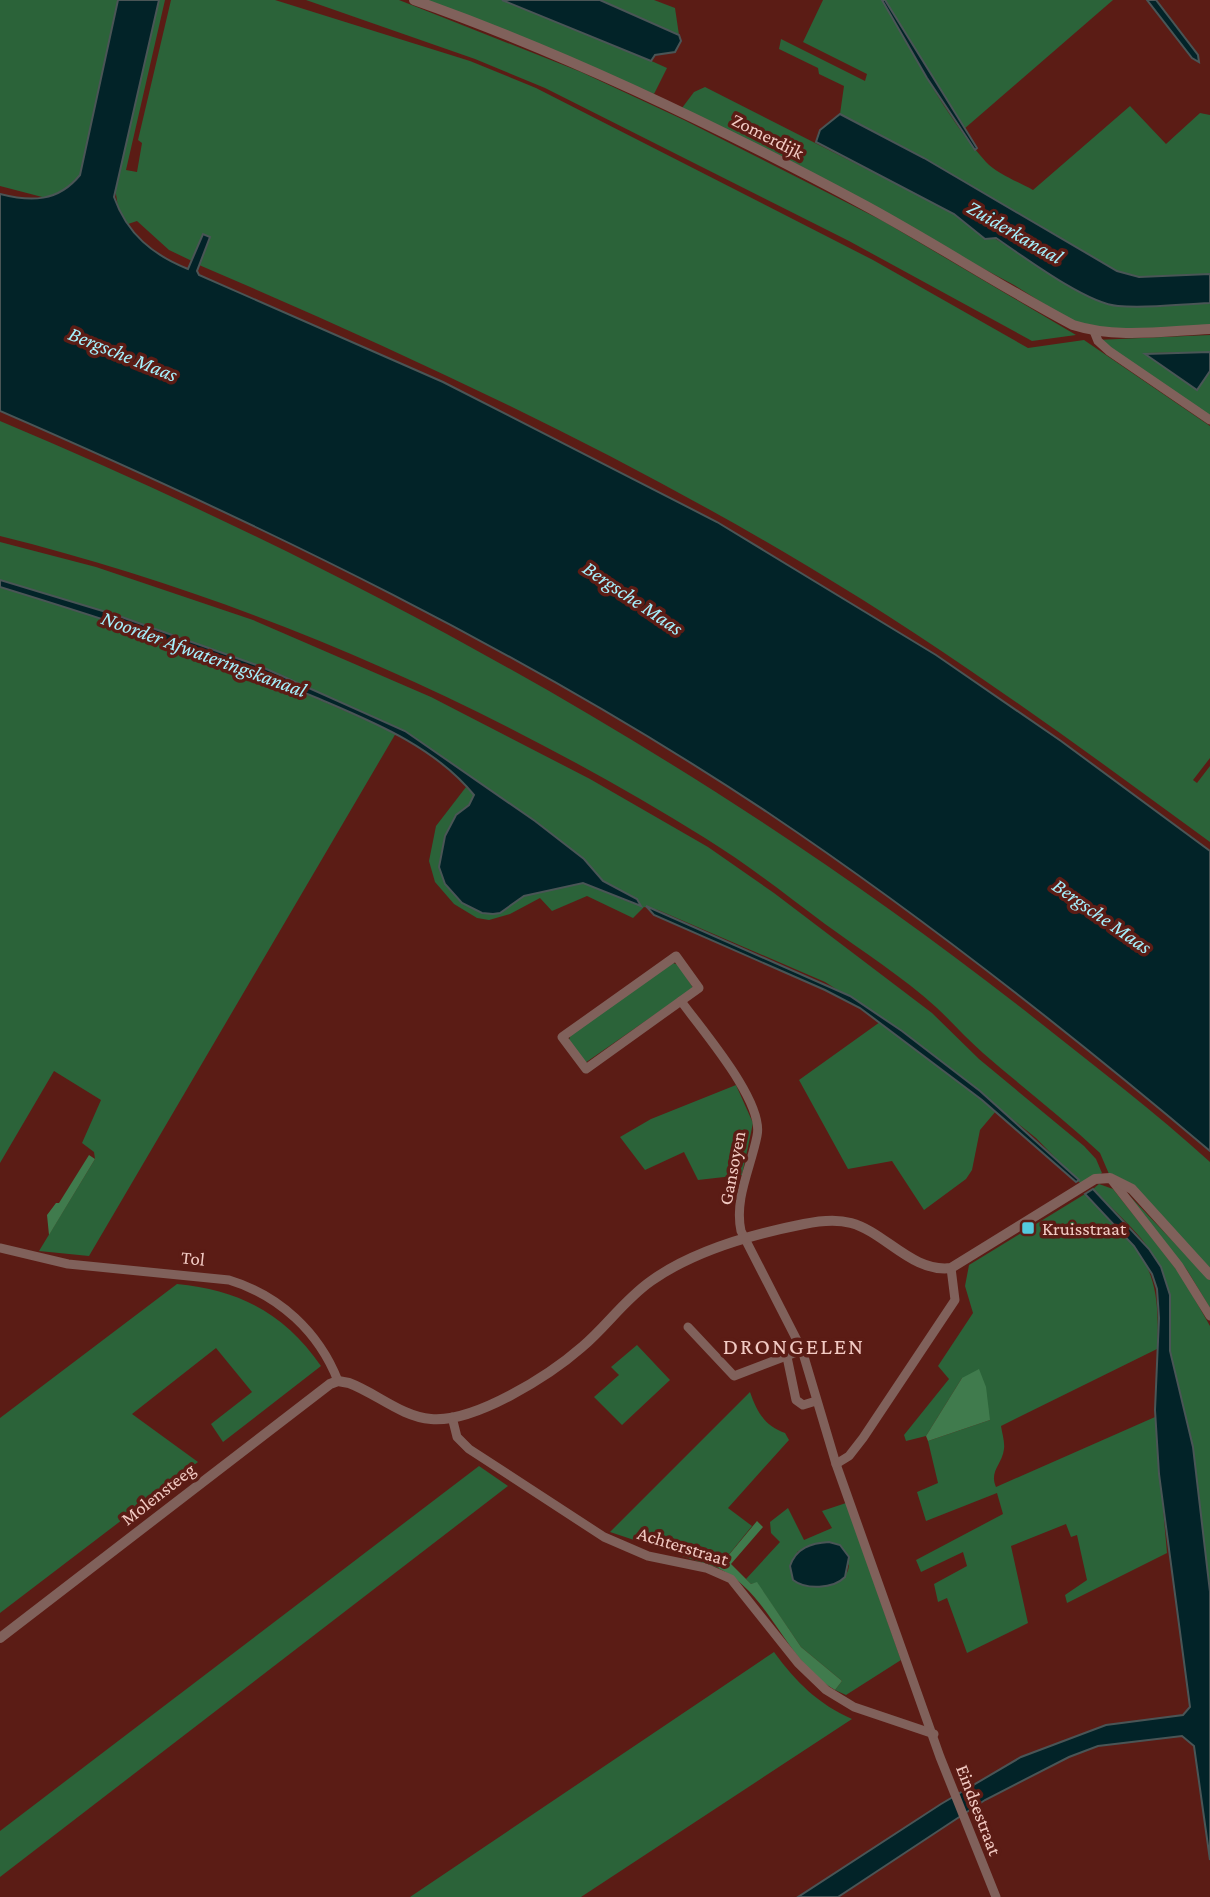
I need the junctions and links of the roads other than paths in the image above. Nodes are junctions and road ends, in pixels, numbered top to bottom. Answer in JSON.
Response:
{"nodes":[{"id":1,"x":414,"y":0,"type":"edge"},
{"id":2,"x":1210,"y":329,"type":"edge"},
{"id":3,"x":1094,"y":331,"type":"junction"},
{"id":4,"x":1210,"y":420,"type":"edge"},
{"id":5,"x":681,"y":1001,"type":"junction"},
{"id":6,"x":1110,"y":1178,"type":"junction"},
{"id":7,"x":746,"y":1239,"type":"junction"},
{"id":8,"x":0,"y":1248,"type":"edge"},
{"id":9,"x":951,"y":1268,"type":"junction"},
{"id":10,"x":1210,"y":1275,"type":"edge"},
{"id":11,"x":1210,"y":1316,"type":"edge"},
{"id":12,"x":688,"y":1328,"type":"dead end"},
{"id":13,"x":802,"y":1350,"type":"junction"},
{"id":14,"x":787,"y":1357,"type":"junction"},
{"id":15,"x":338,"y":1381,"type":"junction"},
{"id":16,"x":816,"y":1401,"type":"junction"},
{"id":17,"x":452,"y":1417,"type":"junction"},
{"id":18,"x":836,"y":1464,"type":"junction"},
{"id":19,"x":0,"y":1638,"type":"edge"},
{"id":20,"x":933,"y":1734,"type":"junction"},
{"id":21,"x":996,"y":1897,"type":"edge"}],
"edges":[{"from":1,"to":3,"type":"street","name":"Zomerdijk"},
{"from":2,"to":3,"type":"street","name":"Zomerdijk"},
{"from":3,"to":4,"type":"street","name":"Zomerdijk"},
{"from":5,"to":5,"type":"street"},
{"from":5,"to":7,"type":"street","name":"Gansoyen"},
{"from":6,"to":9,"type":"street"},
{"from":6,"to":10,"type":"street"},
{"from":6,"to":11,"type":"street"},
{"from":7,"to":9,"type":"street"},
{"from":7,"to":13,"type":"street","name":"Gansoyen"},
{"from":7,"to":17,"type":"street"},
{"from":8,"to":15,"type":"street","name":"Tol"},
{"from":9,"to":18,"type":"street"},
{"from":12,"to":14,"type":"street"},
{"from":13,"to":14,"type":"street"},
{"from":13,"to":16,"type":"street","name":"Gansoyen"},
{"from":14,"to":16,"type":"street"},
{"from":15,"to":17,"type":"street"},
{"from":15,"to":19,"type":"street","name":"Molensteeg"},
{"from":16,"to":18,"type":"street","name":"Gansoyen"},
{"from":17,"to":20,"type":"street","name":"Achterstraat"},
{"from":18,"to":20,"type":"street","name":"Gansoyen"},
{"from":20,"to":21,"type":"street","name":"Eindsestraat"}]}
